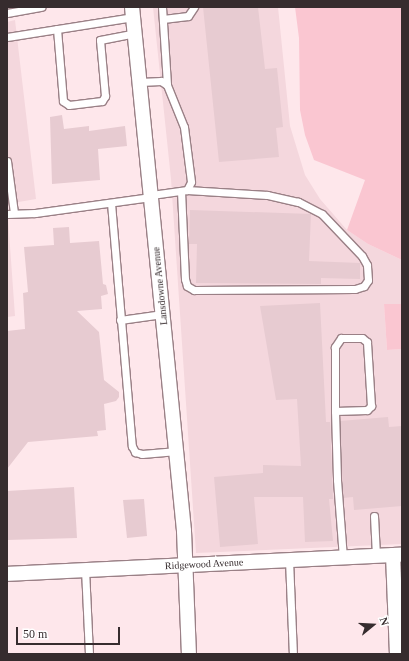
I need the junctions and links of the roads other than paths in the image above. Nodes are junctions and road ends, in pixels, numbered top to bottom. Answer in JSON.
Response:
{"nodes":[{"id":1,"x":41,"y":7,"type":"edge"},
{"id":2,"x":162,"y":7,"type":"edge"},
{"id":3,"x":194,"y":7,"type":"edge"},
{"id":4,"x":133,"y":12,"type":"edge"},
{"id":5,"x":7,"y":13,"type":"edge"},
{"id":6,"x":163,"y":19,"type":"junction"},
{"id":7,"x":57,"y":29,"type":"junction"},
{"id":8,"x":135,"y":33,"type":"junction"},
{"id":9,"x":7,"y":37,"type":"edge"},
{"id":10,"x":140,"y":82,"type":"junction"},
{"id":11,"x":167,"y":84,"type":"junction"},
{"id":12,"x":7,"y":161,"type":"edge"},
{"id":13,"x":184,"y":190,"type":"junction"},
{"id":14,"x":151,"y":196,"type":"junction"},
{"id":15,"x":112,"y":202,"type":"junction"},
{"id":16,"x":10,"y":214,"type":"edge"},
{"id":17,"x":163,"y":314,"type":"junction"},
{"id":18,"x":120,"y":320,"type":"junction"},
{"id":19,"x":335,"y":411,"type":"junction"},
{"id":20,"x":177,"y":452,"type":"junction"},
{"id":21,"x":374,"y":516,"type":"dead end"},
{"id":22,"x":398,"y":555,"type":"edge"},
{"id":23,"x":376,"y":556,"type":"junction"},
{"id":24,"x":343,"y":558,"type":"junction"},
{"id":25,"x":289,"y":560,"type":"junction"},
{"id":26,"x":186,"y":565,"type":"junction"},
{"id":27,"x":85,"y":569,"type":"junction"},
{"id":28,"x":7,"y":574,"type":"edge"},
{"id":29,"x":89,"y":654,"type":"edge"},
{"id":30,"x":189,"y":654,"type":"edge"},
{"id":31,"x":293,"y":654,"type":"edge"},
{"id":32,"x":397,"y":654,"type":"edge"}],
"edges":[{"from":1,"to":5,"type":"lane"},
{"from":2,"to":6,"type":"lane"},
{"from":3,"to":6,"type":"lane"},
{"from":4,"to":7,"type":"lane"},
{"from":4,"to":8,"type":"street","name":"Lansdowne Avenue"},
{"from":6,"to":11,"type":"lane"},
{"from":7,"to":8,"type":"lane"},
{"from":7,"to":9,"type":"lane"},
{"from":8,"to":10,"type":"street","name":"Lansdowne Avenue"},
{"from":10,"to":11,"type":"lane"},
{"from":10,"to":14,"type":"street","name":"Lansdowne Avenue"},
{"from":11,"to":13,"type":"lane"},
{"from":12,"to":16,"type":"lane"},
{"from":13,"to":13,"type":"lane"},
{"from":13,"to":14,"type":"lane"},
{"from":14,"to":15,"type":"lane"},
{"from":14,"to":17,"type":"street","name":"Lansdowne Avenue"},
{"from":15,"to":16,"type":"lane"},
{"from":15,"to":18,"type":"lane"},
{"from":17,"to":18,"type":"lane"},
{"from":17,"to":20,"type":"street","name":"Lansdowne Avenue"},
{"from":18,"to":20,"type":"lane"},
{"from":19,"to":19,"type":"lane"},
{"from":19,"to":24,"type":"lane"},
{"from":20,"to":26,"type":"street","name":"Lansdowne Avenue"},
{"from":21,"to":23,"type":"lane"},
{"from":22,"to":23,"type":"street","name":"Ridgewood Avenue"},
{"from":22,"to":32,"type":"street"},
{"from":23,"to":24,"type":"street","name":"Ridgewood Avenue"},
{"from":24,"to":25,"type":"street","name":"Ridgewood Avenue"},
{"from":25,"to":26,"type":"street","name":"Ridgewood Avenue"},
{"from":25,"to":31,"type":"lane"},
{"from":26,"to":27,"type":"street","name":"Ridgewood Avenue"},
{"from":26,"to":30,"type":"street","name":"Lansdowne Avenue"},
{"from":27,"to":28,"type":"street","name":"Ridgewood Avenue"},
{"from":27,"to":29,"type":"lane"}]}
